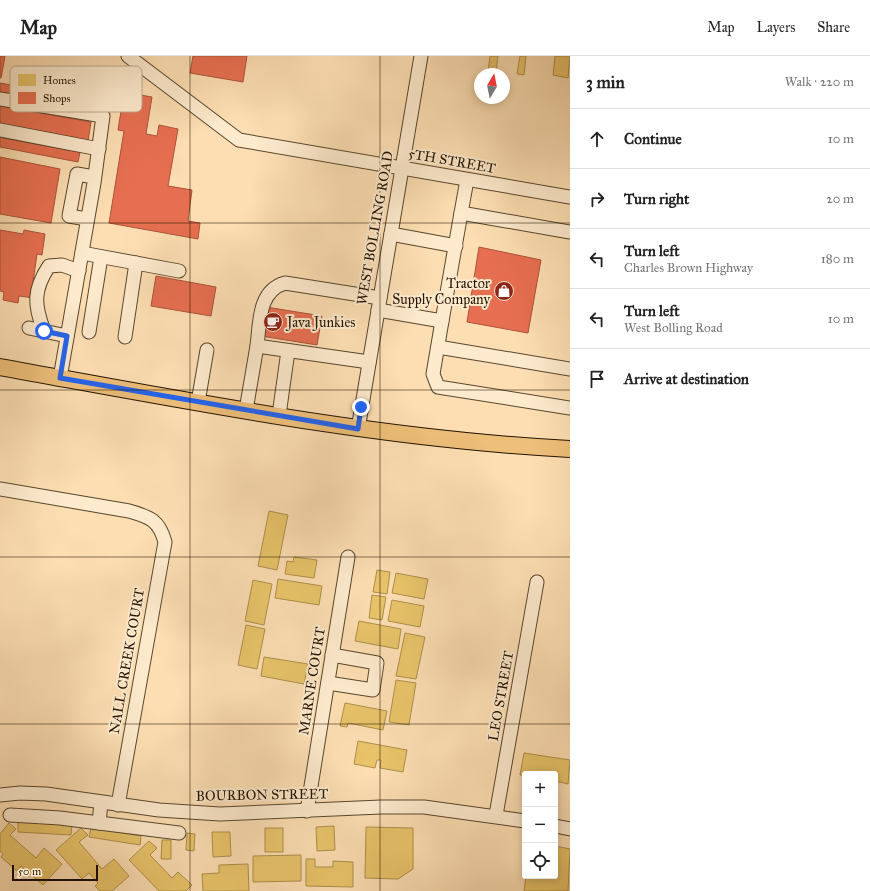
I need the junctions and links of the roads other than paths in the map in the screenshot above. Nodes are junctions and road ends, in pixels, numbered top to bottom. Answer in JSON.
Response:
{"nodes":[{"id":1,"x":128,"y":56,"type":"edge"},
{"id":2,"x":421,"y":56,"type":"edge"},
{"id":3,"x":141,"y":66,"type":"edge"},
{"id":4,"x":142,"y":67,"type":"edge"},
{"id":5,"x":0,"y":99,"type":"edge"},
{"id":6,"x":10,"y":101,"type":"edge"},
{"id":7,"x":79,"y":112,"type":"edge"},
{"id":8,"x":0,"y":130,"type":"edge"},
{"id":9,"x":99,"y":149,"type":"junction"},
{"id":10,"x":402,"y":168,"type":"junction"},
{"id":11,"x":94,"y":177,"type":"junction"},
{"id":12,"x":467,"y":180,"type":"junction"},
{"id":13,"x":570,"y":198,"type":"edge"},
{"id":14,"x":461,"y":214,"type":"junction"},
{"id":15,"x":87,"y":219,"type":"junction"},
{"id":16,"x":570,"y":232,"type":"edge"},
{"id":17,"x":391,"y":234,"type":"junction"},
{"id":18,"x":456,"y":246,"type":"junction"},
{"id":19,"x":82,"y":253,"type":"junction"},
{"id":20,"x":101,"y":257,"type":"junction"},
{"id":21,"x":136,"y":263,"type":"junction"},
{"id":22,"x":78,"y":271,"type":"junction"},
{"id":23,"x":179,"y":271,"type":"dead end"},
{"id":24,"x":379,"y":304,"type":"junction"},
{"id":25,"x":442,"y":321,"type":"junction"},
{"id":26,"x":29,"y":328,"type":"dead end"},
{"id":27,"x":44,"y":331,"type":"junction"},
{"id":28,"x":89,"y":332,"type":"dead end"},
{"id":29,"x":67,"y":336,"type":"junction"},
{"id":30,"x":125,"y":337,"type":"dead end"},
{"id":31,"x":257,"y":346,"type":"junction"},
{"id":32,"x":438,"y":348,"type":"junction"},
{"id":33,"x":208,"y":350,"type":"dead end"},
{"id":34,"x":288,"y":350,"type":"junction"},
{"id":35,"x":369,"y":362,"type":"junction"},
{"id":36,"x":0,"y":367,"type":"edge"},
{"id":37,"x":570,"y":369,"type":"edge"},
{"id":38,"x":60,"y":378,"type":"junction"},
{"id":39,"x":198,"y":402,"type":"junction"},
{"id":40,"x":570,"y":408,"type":"edge"},
{"id":41,"x":246,"y":410,"type":"junction"},
{"id":42,"x":279,"y":415,"type":"junction"},
{"id":43,"x":358,"y":429,"type":"junction"},
{"id":44,"x":570,"y":449,"type":"edge"},
{"id":45,"x":0,"y":489,"type":"edge"},
{"id":46,"x":348,"y":557,"type":"dead end"},
{"id":47,"x":537,"y":582,"type":"dead end"},
{"id":48,"x":332,"y":655,"type":"junction"},
{"id":49,"x":328,"y":683,"type":"junction"},
{"id":50,"x":0,"y":795,"type":"edge"},
{"id":51,"x":101,"y":802,"type":"junction"},
{"id":52,"x":118,"y":805,"type":"junction"},
{"id":53,"x":307,"y":811,"type":"junction"},
{"id":54,"x":10,"y":814,"type":"dead end"},
{"id":55,"x":496,"y":816,"type":"junction"},
{"id":56,"x":522,"y":820,"type":"edge"},
{"id":57,"x":99,"y":823,"type":"junction"},
{"id":58,"x":558,"y":827,"type":"edge"},
{"id":59,"x":570,"y":829,"type":"edge"},
{"id":60,"x":179,"y":833,"type":"dead end"}],
"edges":[{"from":1,"to":3,"type":"street","name":"5TH STREET"},
{"from":2,"to":10,"type":"street","name":"WEST BOLLING ROAD"},
{"from":4,"to":10,"type":"street","name":"5TH STREET"},
{"from":5,"to":6,"type":"street"},
{"from":7,"to":9,"type":"street"},
{"from":8,"to":9,"type":"street"},
{"from":9,"to":11,"type":"street"},
{"from":10,"to":12,"type":"street","name":"5TH STREET"},
{"from":10,"to":17,"type":"street","name":"WEST BOLLING ROAD"},
{"from":11,"to":15,"type":"street"},
{"from":11,"to":15,"type":"street"},
{"from":12,"to":13,"type":"street","name":"5TH STREET"},
{"from":12,"to":14,"type":"street"},
{"from":14,"to":16,"type":"street"},
{"from":14,"to":18,"type":"street"},
{"from":15,"to":19,"type":"street"},
{"from":17,"to":18,"type":"street"},
{"from":17,"to":24,"type":"street","name":"WEST BOLLING ROAD"},
{"from":18,"to":25,"type":"street"},
{"from":19,"to":20,"type":"street"},
{"from":19,"to":22,"type":"street"},
{"from":20,"to":21,"type":"street"},
{"from":20,"to":28,"type":"street"},
{"from":21,"to":23,"type":"street"},
{"from":21,"to":30,"type":"street"},
{"from":22,"to":27,"type":"street"},
{"from":22,"to":29,"type":"street"},
{"from":24,"to":25,"type":"street"},
{"from":24,"to":31,"type":"street"},
{"from":24,"to":35,"type":"street","name":"WEST BOLLING ROAD"},
{"from":25,"to":32,"type":"street"},
{"from":26,"to":27,"type":"street"},
{"from":27,"to":29,"type":"street"},
{"from":29,"to":38,"type":"street"},
{"from":31,"to":34,"type":"street"},
{"from":31,"to":41,"type":"street"},
{"from":32,"to":37,"type":"street"},
{"from":32,"to":40,"type":"street"},
{"from":33,"to":39,"type":"street"},
{"from":34,"to":35,"type":"street"},
{"from":34,"to":42,"type":"street"},
{"from":35,"to":43,"type":"street","name":"WEST BOLLING ROAD"},
{"from":36,"to":38,"type":"main road"},
{"from":38,"to":39,"type":"main road"},
{"from":39,"to":41,"type":"main road"},
{"from":41,"to":42,"type":"main road"},
{"from":42,"to":43,"type":"main road"},
{"from":43,"to":44,"type":"main road"},
{"from":45,"to":52,"type":"street","name":"NALL CREEK COURT"},
{"from":46,"to":48,"type":"street","name":"MARNE COURT"},
{"from":47,"to":55,"type":"street","name":"LEO STREET"},
{"from":48,"to":49,"type":"street","name":"MARNE COURT"},
{"from":48,"to":49,"type":"street"},
{"from":49,"to":53,"type":"street","name":"MARNE COURT"},
{"from":50,"to":51,"type":"street","name":"BOURBON STREET"},
{"from":51,"to":52,"type":"street","name":"BOURBON STREET"},
{"from":51,"to":57,"type":"street"},
{"from":52,"to":53,"type":"street","name":"BOURBON STREET"},
{"from":53,"to":55,"type":"street","name":"BOURBON STREET"},
{"from":54,"to":57,"type":"street"},
{"from":55,"to":56,"type":"street","name":"BOURBON STREET"},
{"from":57,"to":60,"type":"street"},
{"from":58,"to":59,"type":"street"}]}
